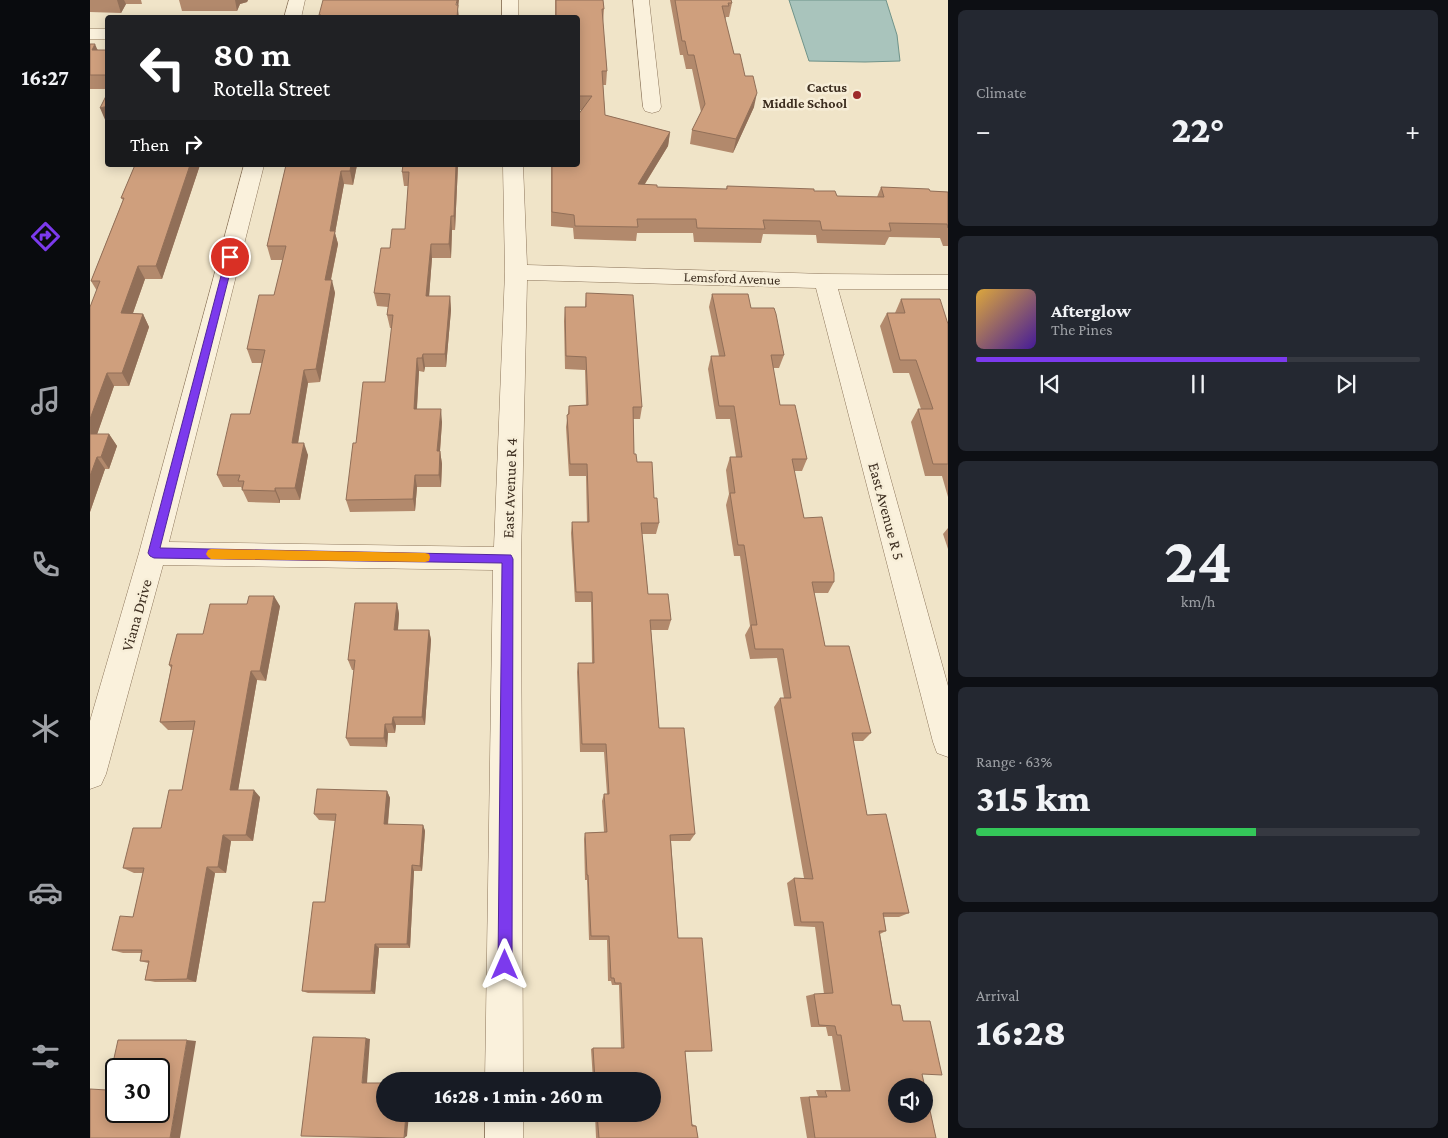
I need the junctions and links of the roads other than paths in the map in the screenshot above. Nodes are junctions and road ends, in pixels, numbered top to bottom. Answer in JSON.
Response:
{"nodes":[{"id":1,"x":297,"y":0,"type":"edge"},
{"id":2,"x":510,"y":0,"type":"edge"},
{"id":3,"x":641,"y":0,"type":"edge"},
{"id":4,"x":293,"y":15,"type":"edge"},
{"id":5,"x":510,"y":15,"type":"edge"},
{"id":6,"x":90,"y":34,"type":"edge"},
{"id":7,"x":105,"y":34,"type":"edge"},
{"id":8,"x":652,"y":107,"type":"dead end"},
{"id":9,"x":253,"y":167,"type":"edge"},
{"id":10,"x":513,"y":167,"type":"edge"},
{"id":11,"x":516,"y":272,"type":"junction"},
{"id":12,"x":825,"y":281,"type":"junction"},
{"id":13,"x":948,"y":282,"type":"edge"},
{"id":14,"x":154,"y":553,"type":"junction"},
{"id":15,"x":507,"y":559,"type":"junction"},
{"id":16,"x":948,"y":742,"type":"edge"},
{"id":17,"x":90,"y":774,"type":"edge"},
{"id":18,"x":504,"y":1072,"type":"edge"},
{"id":19,"x":504,"y":1122,"type":"edge"},
{"id":20,"x":504,"y":1138,"type":"edge"}],
"edges":[{"from":1,"to":4,"type":"street"},
{"from":2,"to":5,"type":"street"},
{"from":3,"to":8,"type":"street"},
{"from":6,"to":7,"type":"street"},
{"from":9,"to":14,"type":"street","name":"Viana Drive"},
{"from":10,"to":11,"type":"street","name":"East Avenue R 4"},
{"from":11,"to":12,"type":"street","name":"Lemsford Avenue"},
{"from":11,"to":15,"type":"street","name":"East Avenue R 4"},
{"from":12,"to":13,"type":"street","name":"Lemsford Avenue"},
{"from":12,"to":16,"type":"street","name":"East Avenue R 5"},
{"from":14,"to":15,"type":"street"},
{"from":14,"to":17,"type":"street","name":"Viana Drive"},
{"from":15,"to":18,"type":"street","name":"East Avenue R 4"},
{"from":19,"to":20,"type":"street"}]}
